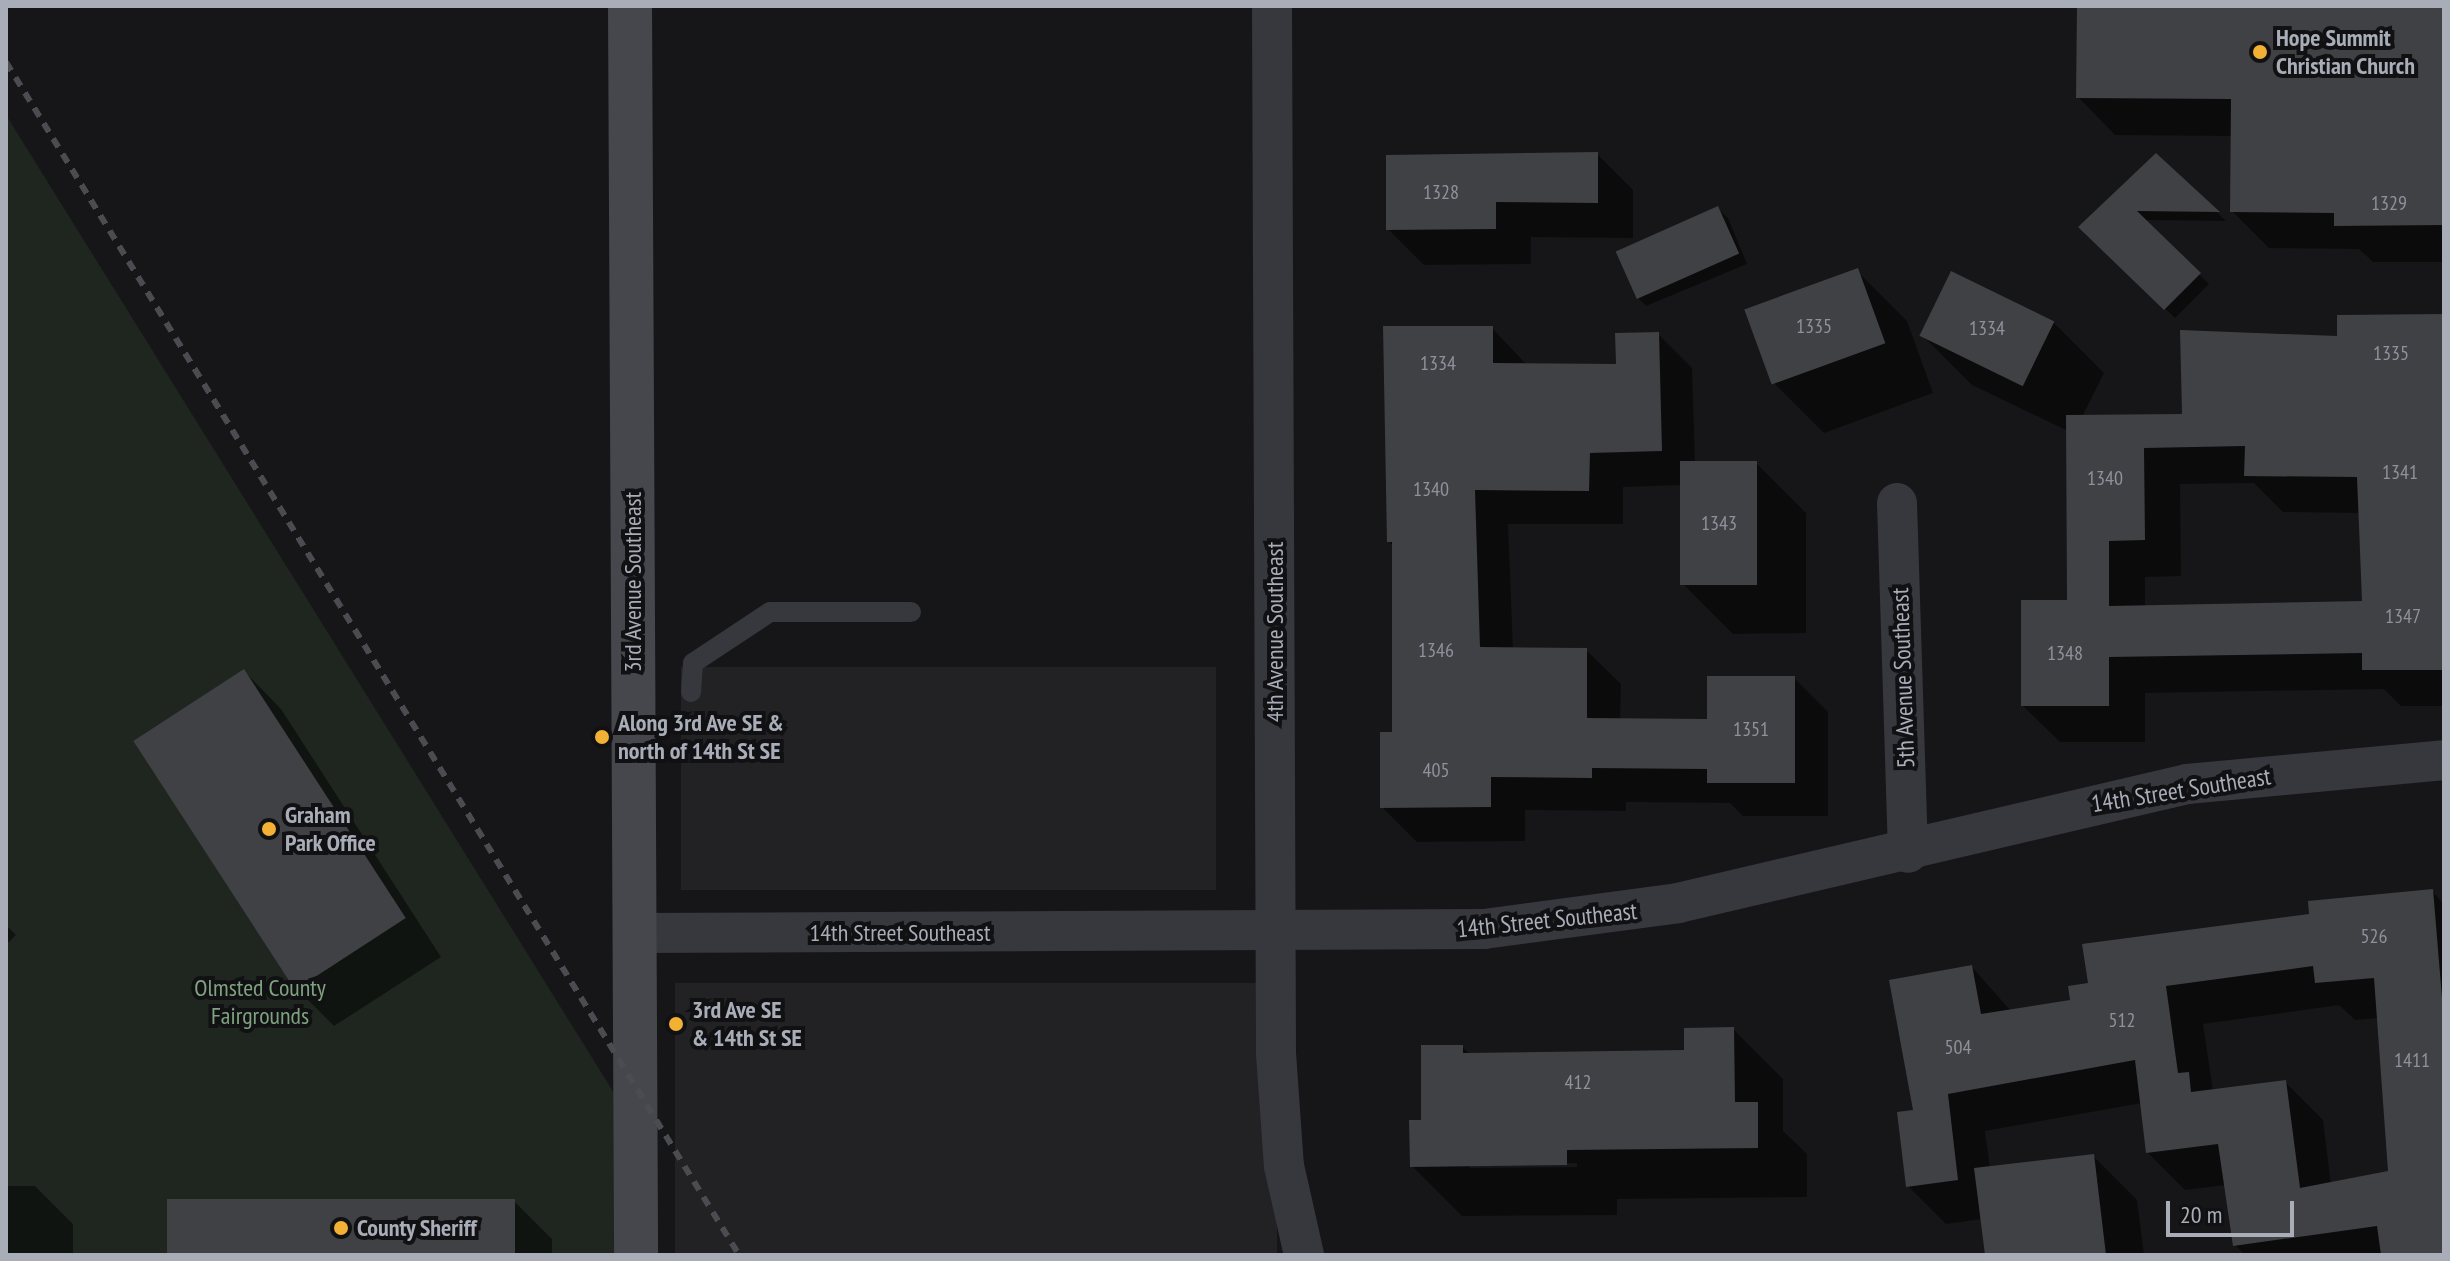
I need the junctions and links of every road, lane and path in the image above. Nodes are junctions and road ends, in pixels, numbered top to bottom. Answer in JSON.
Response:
{"nodes":[{"id":1,"x":630,"y":6,"type":"edge"},
{"id":2,"x":1272,"y":6,"type":"edge"},
{"id":3,"x":1897,"y":503,"type":"dead end"},
{"id":4,"x":911,"y":612,"type":"dead end"},
{"id":5,"x":691,"y":692,"type":"dead end"},
{"id":6,"x":2444,"y":760,"type":"edge"},
{"id":7,"x":1908,"y":853,"type":"junction"},
{"id":8,"x":1277,"y":932,"type":"junction"},
{"id":9,"x":635,"y":933,"type":"junction"},
{"id":10,"x":636,"y":1255,"type":"edge"},
{"id":11,"x":1304,"y":1255,"type":"edge"}],
"edges":[{"from":1,"to":9,"type":"main road","name":"3rd Avenue Southeast"},
{"from":2,"to":8,"type":"street","name":"4th Avenue Southeast"},
{"from":3,"to":7,"type":"street","name":"5th Avenue Southeast"},
{"from":4,"to":5,"type":"lane"},
{"from":6,"to":7,"type":"street","name":"14th Street Southeast"},
{"from":7,"to":8,"type":"street","name":"14th Street Southeast"},
{"from":8,"to":9,"type":"street","name":"14th Street Southeast"},
{"from":8,"to":11,"type":"street","name":"4th Avenue Southeast"},
{"from":9,"to":10,"type":"main road","name":"3rd Avenue Southeast"}]}
